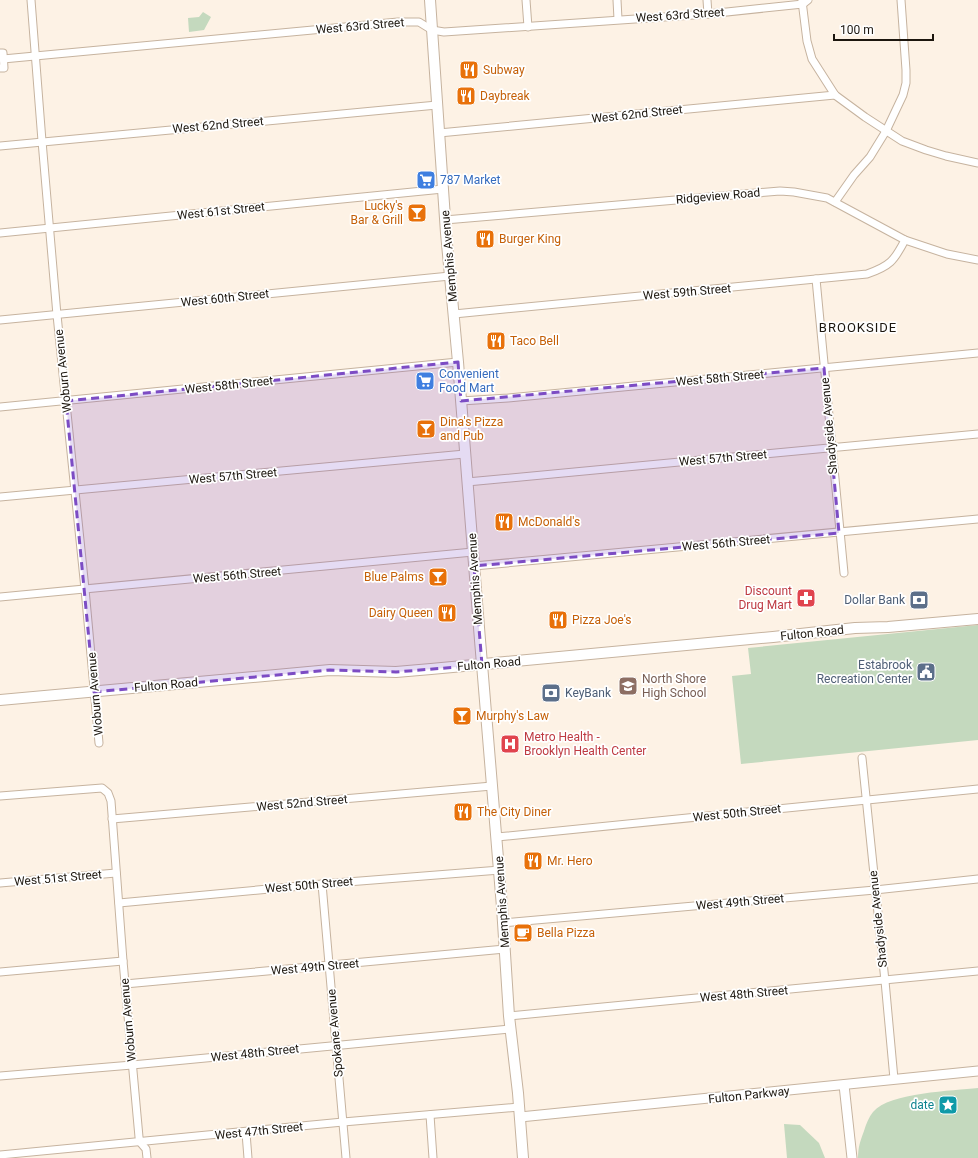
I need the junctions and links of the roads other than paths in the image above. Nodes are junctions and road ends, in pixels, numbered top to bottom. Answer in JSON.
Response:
{"nodes":[{"id":1,"x":31,"y":0,"type":"edge"},
{"id":2,"x":430,"y":0,"type":"edge"},
{"id":3,"x":526,"y":0,"type":"edge"},
{"id":4,"x":617,"y":0,"type":"edge"},
{"id":5,"x":707,"y":0,"type":"edge"},
{"id":6,"x":901,"y":0,"type":"edge"},
{"id":7,"x":804,"y":1,"type":"edge"},
{"id":8,"x":708,"y":14,"type":"junction"},
{"id":9,"x":618,"y":19,"type":"junction"},
{"id":10,"x":528,"y":27,"type":"junction"},
{"id":11,"x":432,"y":30,"type":"junction"},
{"id":12,"x":2,"y":56,"type":"edge"},
{"id":13,"x":36,"y":56,"type":"junction"},
{"id":14,"x":0,"y":68,"type":"edge"},
{"id":15,"x":835,"y":95,"type":"junction"},
{"id":16,"x":437,"y":105,"type":"junction"},
{"id":17,"x":886,"y":131,"type":"junction"},
{"id":18,"x":439,"y":133,"type":"junction"},
{"id":19,"x":42,"y":141,"type":"junction"},
{"id":20,"x":0,"y":146,"type":"edge"},
{"id":21,"x":978,"y":162,"type":"edge"},
{"id":22,"x":443,"y":189,"type":"junction"},
{"id":23,"x":834,"y":202,"type":"junction"},
{"id":24,"x":445,"y":220,"type":"junction"},
{"id":25,"x":50,"y":228,"type":"junction"},
{"id":26,"x":0,"y":233,"type":"edge"},
{"id":27,"x":905,"y":240,"type":"junction"},
{"id":28,"x":978,"y":260,"type":"edge"},
{"id":29,"x":450,"y":276,"type":"junction"},
{"id":30,"x":816,"y":279,"type":"junction"},
{"id":31,"x":454,"y":314,"type":"junction"},
{"id":32,"x":57,"y":315,"type":"junction"},
{"id":33,"x":0,"y":320,"type":"edge"},
{"id":34,"x":978,"y":354,"type":"edge"},
{"id":35,"x":458,"y":362,"type":"junction"},
{"id":36,"x":824,"y":368,"type":"junction"},
{"id":37,"x":66,"y":401,"type":"junction"},
{"id":38,"x":461,"y":401,"type":"junction"},
{"id":39,"x":0,"y":407,"type":"edge"},
{"id":40,"x":978,"y":434,"type":"edge"},
{"id":41,"x":831,"y":448,"type":"junction"},
{"id":42,"x":466,"y":454,"type":"junction"},
{"id":43,"x":467,"y":482,"type":"junction"},
{"id":44,"x":76,"y":490,"type":"junction"},
{"id":45,"x":0,"y":497,"type":"edge"},
{"id":46,"x":978,"y":519,"type":"edge"},
{"id":47,"x":839,"y":532,"type":"junction"},
{"id":48,"x":473,"y":552,"type":"junction"},
{"id":49,"x":474,"y":566,"type":"junction"},
{"id":50,"x":844,"y":573,"type":"dead end"},
{"id":51,"x":85,"y":589,"type":"junction"},
{"id":52,"x":0,"y":597,"type":"edge"},
{"id":53,"x":978,"y":619,"type":"edge"},
{"id":54,"x":482,"y":665,"type":"junction"},
{"id":55,"x":94,"y":692,"type":"junction"},
{"id":56,"x":0,"y":700,"type":"edge"},
{"id":57,"x":99,"y":743,"type":"dead end"},
{"id":58,"x":862,"y":758,"type":"dead end"},
{"id":59,"x":492,"y":786,"type":"junction"},
{"id":60,"x":978,"y":789,"type":"edge"},
{"id":61,"x":0,"y":796,"type":"edge"},
{"id":62,"x":866,"y":800,"type":"junction"},
{"id":63,"x":112,"y":819,"type":"junction"},
{"id":64,"x":497,"y":837,"type":"junction"},
{"id":65,"x":500,"y":870,"type":"junction"},
{"id":66,"x":116,"y":873,"type":"junction"},
{"id":67,"x":978,"y":879,"type":"edge"},
{"id":68,"x":0,"y":883,"type":"edge"},
{"id":69,"x":322,"y":884,"type":"junction"},
{"id":70,"x":875,"y":890,"type":"junction"},
{"id":71,"x":119,"y":903,"type":"junction"},
{"id":72,"x":503,"y":923,"type":"junction"},
{"id":73,"x":505,"y":949,"type":"junction"},
{"id":74,"x":123,"y":961,"type":"junction"},
{"id":75,"x":329,"y":966,"type":"junction"},
{"id":76,"x":0,"y":972,"type":"edge"},
{"id":77,"x":978,"y":972,"type":"edge"},
{"id":78,"x":885,"y":981,"type":"junction"},
{"id":79,"x":125,"y":984,"type":"junction"},
{"id":80,"x":509,"y":1016,"type":"junction"},
{"id":81,"x":510,"y":1029,"type":"junction"},
{"id":82,"x":336,"y":1045,"type":"junction"},
{"id":83,"x":132,"y":1065,"type":"junction"},
{"id":84,"x":978,"y":1071,"type":"edge"},
{"id":85,"x":0,"y":1076,"type":"edge"},
{"id":86,"x":894,"y":1079,"type":"junction"},
{"id":87,"x":844,"y":1085,"type":"junction"},
{"id":88,"x":519,"y":1112,"type":"junction"},
{"id":89,"x":430,"y":1115,"type":"junction"},
{"id":90,"x":343,"y":1122,"type":"junction"},
{"id":91,"x":246,"y":1132,"type":"junction"},
{"id":92,"x":140,"y":1142,"type":"junction"},
{"id":93,"x":48,"y":1154,"type":"edge"},
{"id":94,"x":0,"y":1155,"type":"edge"},
{"id":95,"x":147,"y":1158,"type":"edge"},
{"id":96,"x":248,"y":1158,"type":"edge"},
{"id":97,"x":346,"y":1158,"type":"edge"},
{"id":98,"x":433,"y":1158,"type":"edge"},
{"id":99,"x":523,"y":1158,"type":"edge"},
{"id":100,"x":852,"y":1158,"type":"edge"}],
"edges":[{"from":1,"to":13,"type":"street","name":"Woburn Avenue"},
{"from":2,"to":11,"type":"main road","name":"Memphis Avenue"},
{"from":3,"to":10,"type":"street"},
{"from":4,"to":9,"type":"street"},
{"from":5,"to":8,"type":"street"},
{"from":6,"to":17,"type":"street"},
{"from":7,"to":8,"type":"street","name":"West 63rd Street"},
{"from":7,"to":15,"type":"street"},
{"from":8,"to":9,"type":"street","name":"West 63rd Street"},
{"from":9,"to":10,"type":"street","name":"West 63rd Street"},
{"from":10,"to":11,"type":"street","name":"West 63rd Street"},
{"from":11,"to":13,"type":"street","name":"West 63rd Street"},
{"from":11,"to":16,"type":"main road","name":"Memphis Avenue"},
{"from":12,"to":13,"type":"street","name":"West 63rd Street"},
{"from":12,"to":14,"type":"street","name":"West 63rd Street"},
{"from":13,"to":19,"type":"street","name":"Woburn Avenue"},
{"from":15,"to":17,"type":"street"},
{"from":15,"to":18,"type":"street","name":"West 62nd Street"},
{"from":16,"to":18,"type":"main road","name":"Memphis Avenue"},
{"from":16,"to":19,"type":"street","name":"West 62nd Street"},
{"from":17,"to":21,"type":"street"},
{"from":17,"to":23,"type":"street"},
{"from":18,"to":22,"type":"main road","name":"Memphis Avenue"},
{"from":19,"to":20,"type":"street","name":"West 62nd Street"},
{"from":19,"to":25,"type":"street","name":"Woburn Avenue"},
{"from":22,"to":24,"type":"main road","name":"Memphis Avenue"},
{"from":22,"to":25,"type":"street","name":"West 61st Street"},
{"from":23,"to":24,"type":"street","name":"Ridgeview Road"},
{"from":23,"to":27,"type":"street","name":"Ridgeview Road"},
{"from":24,"to":29,"type":"main road","name":"Memphis Avenue"},
{"from":25,"to":26,"type":"street","name":"West 61st Street"},
{"from":25,"to":32,"type":"street","name":"Woburn Avenue"},
{"from":27,"to":28,"type":"street","name":"Ridgeview Road"},
{"from":27,"to":30,"type":"street","name":"West 59th Street"},
{"from":29,"to":31,"type":"main road","name":"Memphis Avenue"},
{"from":29,"to":32,"type":"street","name":"West 60th Street"},
{"from":30,"to":31,"type":"street","name":"West 59th Street"},
{"from":30,"to":36,"type":"street","name":"Shadyside Avenue"},
{"from":31,"to":35,"type":"main road","name":"Memphis Avenue"},
{"from":32,"to":33,"type":"street","name":"West 60th Street"},
{"from":32,"to":37,"type":"street","name":"Woburn Avenue"},
{"from":34,"to":36,"type":"street","name":"West 58th Street"},
{"from":35,"to":37,"type":"street","name":"West 58th Street"},
{"from":35,"to":38,"type":"main road","name":"Memphis Avenue"},
{"from":36,"to":38,"type":"street","name":"West 58th Street"},
{"from":36,"to":41,"type":"street","name":"Shadyside Avenue"},
{"from":37,"to":39,"type":"street","name":"West 58th Street"},
{"from":37,"to":44,"type":"street","name":"Woburn Avenue"},
{"from":38,"to":42,"type":"main road","name":"Memphis Avenue"},
{"from":40,"to":41,"type":"street","name":"West 57th Street"},
{"from":41,"to":43,"type":"street","name":"West 57th Street"},
{"from":41,"to":47,"type":"street","name":"Shadyside Avenue"},
{"from":42,"to":43,"type":"main road","name":"Memphis Avenue"},
{"from":42,"to":44,"type":"street","name":"West 57th Street"},
{"from":43,"to":48,"type":"main road","name":"Memphis Avenue"},
{"from":44,"to":45,"type":"street","name":"West 57th Street"},
{"from":44,"to":51,"type":"street","name":"Woburn Avenue"},
{"from":46,"to":47,"type":"street","name":"West 56th Street"},
{"from":47,"to":49,"type":"street","name":"West 56th Street"},
{"from":47,"to":50,"type":"street","name":"Shadyside Avenue"},
{"from":48,"to":49,"type":"main road","name":"Memphis Avenue"},
{"from":48,"to":51,"type":"street","name":"West 56th Street"},
{"from":49,"to":54,"type":"main road","name":"Memphis Avenue"},
{"from":51,"to":52,"type":"street","name":"West 56th Street"},
{"from":51,"to":55,"type":"street","name":"Woburn Avenue"},
{"from":53,"to":54,"type":"main road","name":"Fulton Road"},
{"from":54,"to":55,"type":"main road","name":"Fulton Road"},
{"from":54,"to":59,"type":"main road","name":"Memphis Avenue"},
{"from":55,"to":56,"type":"main road","name":"Fulton Road"},
{"from":55,"to":57,"type":"street","name":"Woburn Avenue"},
{"from":58,"to":62,"type":"street","name":"Shadyside Avenue"},
{"from":59,"to":63,"type":"street","name":"West 52nd Street"},
{"from":59,"to":64,"type":"main road","name":"Memphis Avenue"},
{"from":60,"to":62,"type":"street","name":"West 50th Street"},
{"from":61,"to":63,"type":"street","name":"Woburn Avenue"},
{"from":62,"to":64,"type":"street","name":"West 50th Street"},
{"from":62,"to":70,"type":"street","name":"Shadyside Avenue"},
{"from":63,"to":66,"type":"street","name":"Woburn Avenue"},
{"from":64,"to":65,"type":"main road","name":"Memphis Avenue"},
{"from":65,"to":69,"type":"street","name":"West 50th Street"},
{"from":65,"to":72,"type":"main road","name":"Memphis Avenue"},
{"from":66,"to":68,"type":"street","name":"West 51st Street"},
{"from":66,"to":71,"type":"street","name":"Woburn Avenue"},
{"from":67,"to":70,"type":"street","name":"West 49th Street"},
{"from":69,"to":71,"type":"street","name":"West 50th Street"},
{"from":69,"to":75,"type":"street","name":"Spokane Avenue"},
{"from":70,"to":72,"type":"street","name":"West 49th Street"},
{"from":70,"to":78,"type":"street","name":"Shadyside Avenue"},
{"from":71,"to":74,"type":"street","name":"Woburn Avenue"},
{"from":72,"to":73,"type":"main road","name":"Memphis Avenue"},
{"from":73,"to":75,"type":"street","name":"West 49th Street"},
{"from":73,"to":80,"type":"main road","name":"Memphis Avenue"},
{"from":74,"to":76,"type":"street"},
{"from":74,"to":79,"type":"street","name":"Woburn Avenue"},
{"from":75,"to":79,"type":"street","name":"West 49th Street"},
{"from":75,"to":82,"type":"street","name":"Spokane Avenue"},
{"from":77,"to":78,"type":"street","name":"West 48th Street"},
{"from":78,"to":80,"type":"street","name":"West 48th Street"},
{"from":78,"to":86,"type":"street","name":"Shadyside Avenue"},
{"from":79,"to":83,"type":"street","name":"Woburn Avenue"},
{"from":80,"to":81,"type":"main road","name":"Memphis Avenue"},
{"from":81,"to":82,"type":"street","name":"West 48th Street"},
{"from":81,"to":88,"type":"main road","name":"Memphis Avenue"},
{"from":82,"to":83,"type":"street","name":"West 48th Street"},
{"from":82,"to":90,"type":"street","name":"Spokane Avenue"},
{"from":83,"to":85,"type":"street","name":"West 48th Street"},
{"from":83,"to":92,"type":"street","name":"Woburn Avenue"},
{"from":84,"to":86,"type":"street","name":"Fulton Parkway"},
{"from":86,"to":87,"type":"street","name":"Fulton Parkway"},
{"from":87,"to":88,"type":"street","name":"Fulton Parkway"},
{"from":87,"to":100,"type":"street"},
{"from":88,"to":89,"type":"street","name":"West 47th Street"},
{"from":88,"to":99,"type":"main road","name":"Memphis Avenue"},
{"from":89,"to":90,"type":"street","name":"West 47th Street"},
{"from":89,"to":98,"type":"street"},
{"from":90,"to":91,"type":"street","name":"West 47th Street"},
{"from":90,"to":97,"type":"street","name":"Spokane Avenue"},
{"from":91,"to":92,"type":"street","name":"West 47th Street"},
{"from":91,"to":96,"type":"street"},
{"from":92,"to":93,"type":"street","name":"West 47th Street"},
{"from":92,"to":95,"type":"street","name":"Woburn Avenue"},
{"from":93,"to":94,"type":"street","name":"West 47th Street"}]}
